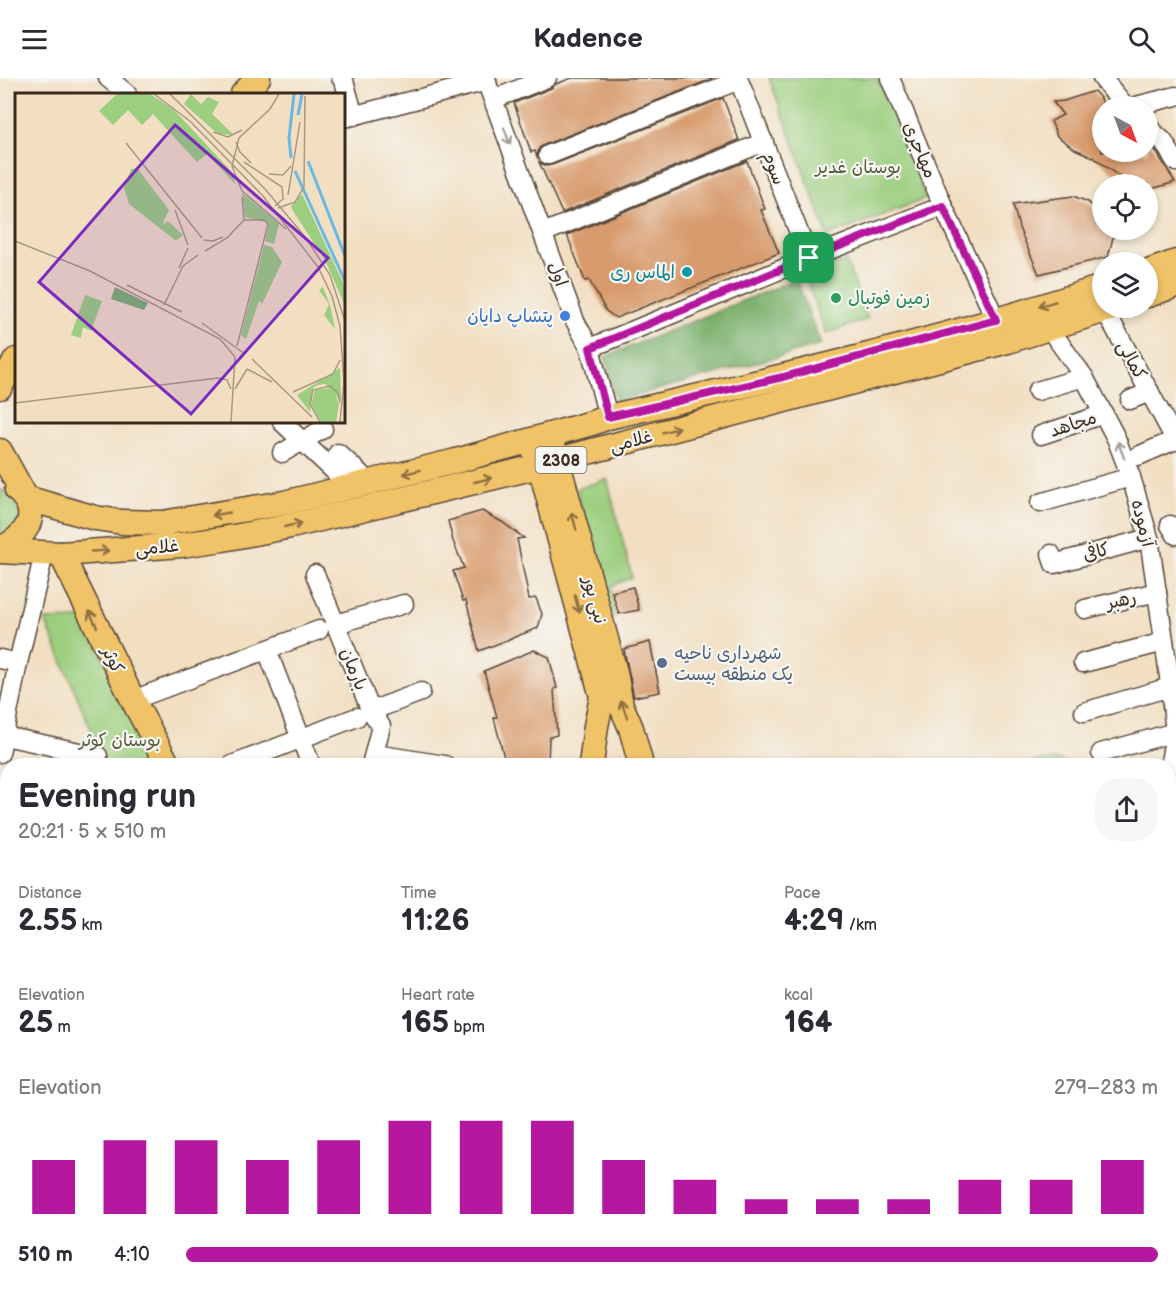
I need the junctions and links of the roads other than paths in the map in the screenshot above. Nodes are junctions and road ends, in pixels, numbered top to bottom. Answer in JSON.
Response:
{"nodes":[{"id":1,"x":108,"y":78,"type":"edge"},
{"id":2,"x":258,"y":78,"type":"edge"},
{"id":3,"x":341,"y":78,"type":"edge"},
{"id":4,"x":547,"y":78,"type":"edge"},
{"id":5,"x":890,"y":78,"type":"edge"},
{"id":6,"x":1102,"y":78,"type":"edge"},
{"id":7,"x":739,"y":79,"type":"edge"},
{"id":8,"x":486,"y":80,"type":"edge"},
{"id":9,"x":126,"y":93,"type":"edge"},
{"id":10,"x":244,"y":93,"type":"edge"},
{"id":11,"x":1117,"y":96,"type":"edge"},
{"id":12,"x":1176,"y":96,"type":"edge"},
{"id":13,"x":494,"y":99,"type":"junction"},
{"id":14,"x":1158,"y":100,"type":"edge"},
{"id":15,"x":349,"y":117,"type":"edge"},
{"id":16,"x":1158,"y":137,"type":"edge"},
{"id":17,"x":764,"y":142,"type":"junction"},
{"id":18,"x":548,"y":155,"type":"dead end"},
{"id":19,"x":1176,"y":162,"type":"edge"},
{"id":20,"x":943,"y":206,"type":"junction"},
{"id":21,"x":543,"y":232,"type":"junction"},
{"id":22,"x":809,"y":258,"type":"junction"},
{"id":23,"x":1176,"y":262,"type":"edge"},
{"id":24,"x":1158,"y":268,"type":"edge"},
{"id":25,"x":1092,"y":303,"type":"edge"},
{"id":26,"x":1092,"y":308,"type":"edge"},
{"id":27,"x":1114,"y":318,"type":"edge"},
{"id":28,"x":996,"y":320,"type":"junction"},
{"id":29,"x":1049,"y":328,"type":"junction"},
{"id":30,"x":15,"y":344,"type":"edge"},
{"id":31,"x":590,"y":348,"type":"junction"},
{"id":32,"x":0,"y":357,"type":"edge"},
{"id":33,"x":15,"y":362,"type":"edge"},
{"id":34,"x":1084,"y":377,"type":"junction"},
{"id":35,"x":0,"y":387,"type":"edge"},
{"id":36,"x":1037,"y":391,"type":"dead end"},
{"id":37,"x":1150,"y":392,"type":"junction"},
{"id":38,"x":1130,"y":400,"type":"dead end"},
{"id":39,"x":1104,"y":414,"type":"junction"},
{"id":40,"x":608,"y":417,"type":"junction"},
{"id":41,"x":283,"y":423,"type":"edge"},
{"id":42,"x":323,"y":429,"type":"dead end"},
{"id":43,"x":1041,"y":435,"type":"dead end"},
{"id":44,"x":541,"y":438,"type":"junction"},
{"id":45,"x":1176,"y":440,"type":"edge"},
{"id":46,"x":303,"y":441,"type":"junction"},
{"id":47,"x":0,"y":451,"type":"edge"},
{"id":48,"x":282,"y":453,"type":"dead end"},
{"id":49,"x":338,"y":453,"type":"dead end"},
{"id":50,"x":1138,"y":456,"type":"dead end"},
{"id":51,"x":549,"y":463,"type":"junction"},
{"id":52,"x":1131,"y":477,"type":"junction"},
{"id":53,"x":0,"y":480,"type":"edge"},
{"id":54,"x":360,"y":485,"type":"junction"},
{"id":55,"x":26,"y":498,"type":"junction"},
{"id":56,"x":1041,"y":502,"type":"dead end"},
{"id":57,"x":1149,"y":538,"type":"junction"},
{"id":58,"x":0,"y":550,"type":"edge"},
{"id":59,"x":53,"y":554,"type":"junction"},
{"id":60,"x":1051,"y":554,"type":"dead end"},
{"id":61,"x":315,"y":574,"type":"dead end"},
{"id":62,"x":1156,"y":592,"type":"junction"},
{"id":63,"x":404,"y":604,"type":"dead end"},
{"id":64,"x":1085,"y":609,"type":"dead end"},
{"id":65,"x":327,"y":627,"type":"junction"},
{"id":66,"x":1164,"y":642,"type":"junction"},
{"id":67,"x":267,"y":650,"type":"junction"},
{"id":68,"x":9,"y":661,"type":"edge"},
{"id":69,"x":1083,"y":663,"type":"dead end"},
{"id":70,"x":1170,"y":687,"type":"junction"},
{"id":71,"x":421,"y":692,"type":"dead end"},
{"id":72,"x":133,"y":700,"type":"junction"},
{"id":73,"x":1084,"y":712,"type":"dead end"},
{"id":74,"x":364,"y":714,"type":"junction"},
{"id":75,"x":1175,"y":732,"type":"edge"},
{"id":76,"x":300,"y":738,"type":"junction"},
{"id":77,"x":1,"y":741,"type":"edge"},
{"id":78,"x":1101,"y":753,"type":"dead end"},
{"id":79,"x":98,"y":756,"type":"dead end"},
{"id":80,"x":164,"y":758,"type":"edge"},
{"id":81,"x":250,"y":758,"type":"edge"},
{"id":82,"x":307,"y":758,"type":"edge"},
{"id":83,"x":373,"y":758,"type":"edge"},
{"id":84,"x":592,"y":758,"type":"edge"},
{"id":85,"x":639,"y":758,"type":"edge"},
{"id":86,"x":1171,"y":758,"type":"edge"}],
"edges":[{"from":1,"to":9,"type":"street"},
{"from":2,"to":10,"type":"main road"},
{"from":3,"to":15,"type":"street"},
{"from":4,"to":13,"type":"street"},
{"from":5,"to":20,"type":"street","name":"مهاجری"},
{"from":6,"to":11,"type":"street"},
{"from":7,"to":17,"type":"street","name":"سوم"},
{"from":7,"to":18,"type":"street"},
{"from":8,"to":13,"type":"street","name":"اول"},
{"from":8,"to":15,"type":"street"},
{"from":12,"to":14,"type":"street"},
{"from":13,"to":21,"type":"street","name":"اول","one_way":true},
{"from":16,"to":19,"type":"street"},
{"from":17,"to":21,"type":"street"},
{"from":17,"to":22,"type":"street","name":"سوم"},
{"from":20,"to":22,"type":"street"},
{"from":20,"to":28,"type":"street","name":"مهاجری"},
{"from":21,"to":31,"type":"street","name":"اول"},
{"from":22,"to":31,"type":"street"},
{"from":23,"to":24,"type":"main road"},
{"from":25,"to":28,"type":"main road","name":"غلامی","number":"2308","one_way":true},
{"from":26,"to":29,"type":"main road","name":"غلامی","number":"2308"},
{"from":27,"to":37,"type":"street","name":"کمالی"},
{"from":28,"to":40,"type":"main road","name":"غلامی","number":"2308"},
{"from":29,"to":34,"type":"street","name":"آزموده"},
{"from":51,"to":29,"type":"main road","name":"غلامی","number":"2308","one_way":true},
{"from":30,"to":32,"type":"main road"},
{"from":31,"to":40,"type":"street","name":"اول"},
{"from":33,"to":35,"type":"main road"},
{"from":34,"to":36,"type":"street"},
{"from":34,"to":39,"type":"street","name":"آزموده"},
{"from":37,"to":38,"type":"street"},
{"from":37,"to":45,"type":"street","name":"کمالی"},
{"from":39,"to":43,"type":"street","name":"مجاهد"},
{"from":52,"to":39,"type":"street","name":"آزموده","one_way":true},
{"from":40,"to":44,"type":"main road","name":"غلامی","number":"2308"},
{"from":41,"to":46,"type":"street"},
{"from":42,"to":46,"type":"street"},
{"from":44,"to":51,"type":"main road","name":"نبی پور"},
{"from":44,"to":54,"type":"main road","name":"غلامی","number":"2308","one_way":true},
{"from":45,"to":50,"type":"street"},
{"from":46,"to":48,"type":"street"},
{"from":46,"to":54,"type":"street"},
{"from":47,"to":55,"type":"main road"},
{"from":49,"to":54,"type":"street"},
{"from":59,"to":51,"type":"main road","name":"غلامی","number":"2308","one_way":true},
{"from":51,"to":84,"type":"main road","name":"نبی پور","one_way":true},
{"from":85,"to":51,"type":"main road","name":"نبی پور","one_way":true},
{"from":52,"to":56,"type":"street"},
{"from":52,"to":57,"type":"street","name":"آزموده"},
{"from":53,"to":55,"type":"main road","name":"غلامی"},
{"from":54,"to":55,"type":"main road","name":"غلامی","number":"2308","one_way":true},
{"from":55,"to":58,"type":"main road"},
{"from":57,"to":60,"type":"street","name":"کافی"},
{"from":57,"to":62,"type":"street","name":"آزموده"},
{"from":58,"to":59,"type":"main road","name":"غلامی","number":"2308"},
{"from":59,"to":68,"type":"street"},
{"from":72,"to":59,"type":"main road","name":"کوثر","one_way":true},
{"from":61,"to":65,"type":"street","name":"بارمان"},
{"from":62,"to":64,"type":"street","name":"رهبر"},
{"from":62,"to":66,"type":"street","name":"آزموده"},
{"from":63,"to":65,"type":"street"},
{"from":65,"to":67,"type":"street"},
{"from":65,"to":74,"type":"street","name":"بارمان"},
{"from":66,"to":69,"type":"street"},
{"from":66,"to":70,"type":"street","name":"آزموده"},
{"from":67,"to":72,"type":"street"},
{"from":67,"to":76,"type":"street"},
{"from":68,"to":77,"type":"street"},
{"from":70,"to":73,"type":"street"},
{"from":70,"to":75,"type":"street","name":"آزموده"},
{"from":71,"to":74,"type":"street"},
{"from":72,"to":80,"type":"main road","name":"کوثر"},
{"from":74,"to":76,"type":"street"},
{"from":74,"to":83,"type":"street","name":"بارمان"},
{"from":75,"to":78,"type":"street"},
{"from":75,"to":86,"type":"street","name":"آزموده"},
{"from":76,"to":81,"type":"street"},
{"from":76,"to":82,"type":"street"},
{"from":77,"to":79,"type":"street"}]}
